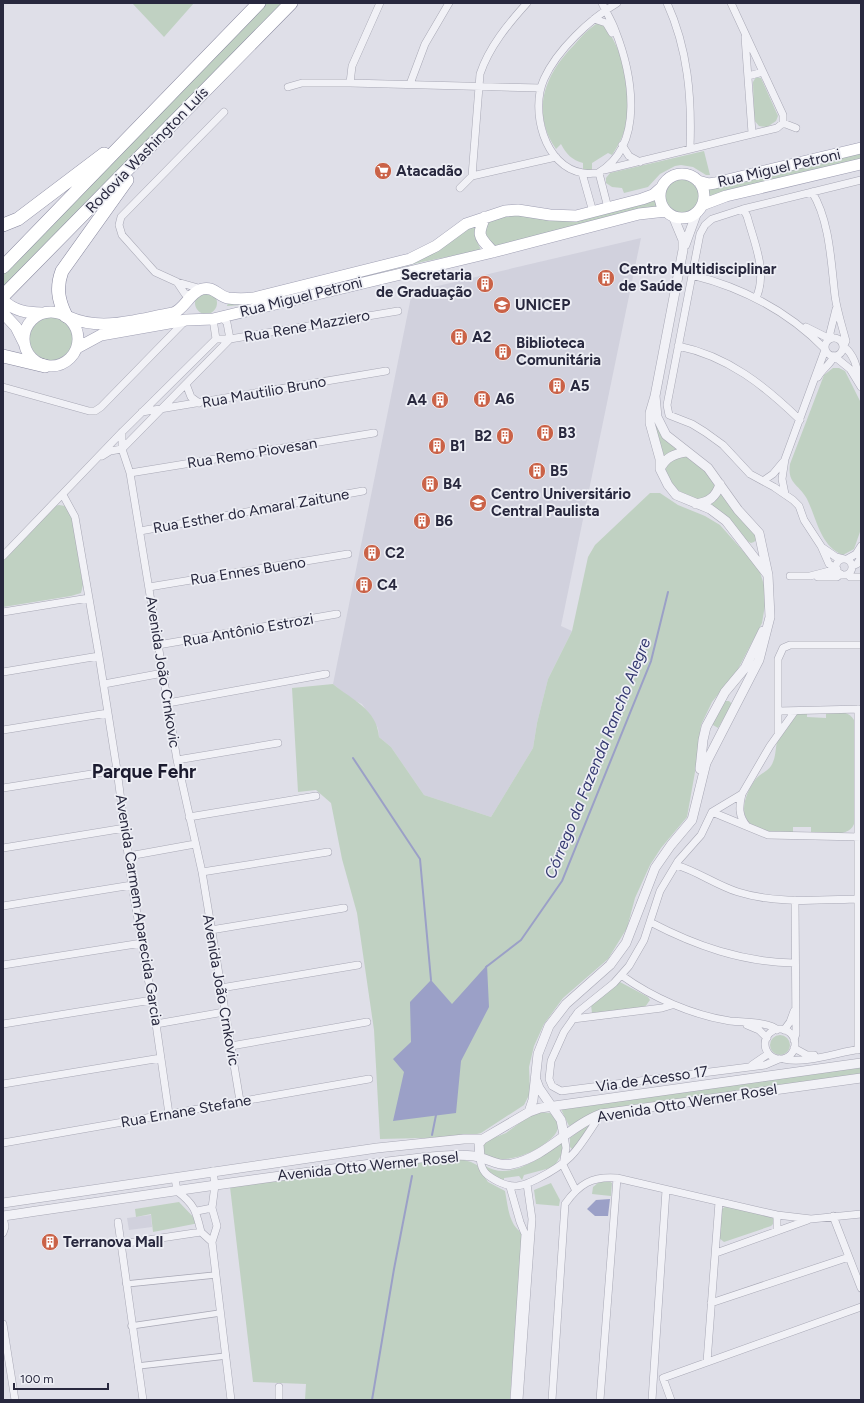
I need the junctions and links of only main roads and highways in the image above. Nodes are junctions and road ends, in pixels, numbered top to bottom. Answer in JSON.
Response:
{"nodes":[{"id":1,"x":259,"y":3,"type":"edge"},
{"id":2,"x":291,"y":3,"type":"edge"},
{"id":3,"x":163,"y":103,"type":"junction"},
{"id":4,"x":177,"y":119,"type":"junction"},
{"id":5,"x":861,"y":148,"type":"edge"},
{"id":6,"x":861,"y":164,"type":"edge"},
{"id":7,"x":698,"y":181,"type":"junction"},
{"id":8,"x":662,"y":187,"type":"junction"},
{"id":9,"x":699,"y":209,"type":"junction"},
{"id":10,"x":669,"y":214,"type":"junction"},
{"id":11,"x":484,"y":217,"type":"junction"},
{"id":12,"x":3,"y":225,"type":"edge"},
{"id":13,"x":493,"y":252,"type":"junction"},
{"id":14,"x":3,"y":267,"type":"edge"},
{"id":15,"x":7,"y":292,"type":"edge"},
{"id":16,"x":218,"y":293,"type":"junction"},
{"id":17,"x":3,"y":300,"type":"edge"},
{"id":18,"x":183,"y":305,"type":"junction"},
{"id":19,"x":3,"y":313,"type":"edge"},
{"id":20,"x":42,"y":313,"type":"junction"},
{"id":21,"x":67,"y":317,"type":"junction"},
{"id":22,"x":216,"y":318,"type":"junction"},
{"id":23,"x":186,"y":320,"type":"junction"},
{"id":24,"x":24,"y":343,"type":"junction"},
{"id":25,"x":77,"y":348,"type":"junction"},
{"id":26,"x":3,"y":356,"type":"edge"},
{"id":27,"x":45,"y":366,"type":"junction"}],
"edges":[{"from":1,"to":3,"type":"highway","name":"Rodovia Washington Luís"},
{"from":2,"to":4,"type":"highway","name":"Rodovia Washington Luís"},
{"from":3,"to":12,"type":"highway"},
{"from":3,"to":14,"type":"highway","name":"Rodovia Washington Luís"},
{"from":4,"to":15,"type":"highway","name":"Rodovia Washington Luís"},
{"from":4,"to":21,"type":"highway"},
{"from":5,"to":7,"type":"main road","name":"Rua Miguel Petroni"},
{"from":6,"to":9,"type":"main road","name":"Rua Miguel Petroni"},
{"from":7,"to":8,"type":"main road"},
{"from":7,"to":9,"type":"main road"},
{"from":8,"to":10,"type":"main road"},
{"from":8,"to":11,"type":"main road","name":"Rua Miguel Petroni"},
{"from":9,"to":10,"type":"main road"},
{"from":10,"to":13,"type":"main road","name":"Rua Miguel Petroni"},
{"from":11,"to":13,"type":"main road"},
{"from":11,"to":16,"type":"main road","name":"Rua Miguel Petroni"},
{"from":13,"to":22,"type":"main road","name":"Rua Miguel Petroni"},
{"from":16,"to":18,"type":"main road","name":"Rua Miguel Petroni"},
{"from":16,"to":22,"type":"main road"},
{"from":17,"to":20,"type":"main road"},
{"from":18,"to":21,"type":"main road"},
{"from":18,"to":23,"type":"main road"},
{"from":19,"to":24,"type":"main road"},
{"from":20,"to":21,"type":"main road"},
{"from":20,"to":24,"type":"main road"},
{"from":21,"to":25,"type":"main road"},
{"from":22,"to":23,"type":"main road","name":"Rua Miguel Petroni"},
{"from":23,"to":25,"type":"main road","name":"Rua Miguel Petroni"},
{"from":24,"to":27,"type":"main road"},
{"from":25,"to":27,"type":"main road"},
{"from":26,"to":27,"type":"highway"}]}
